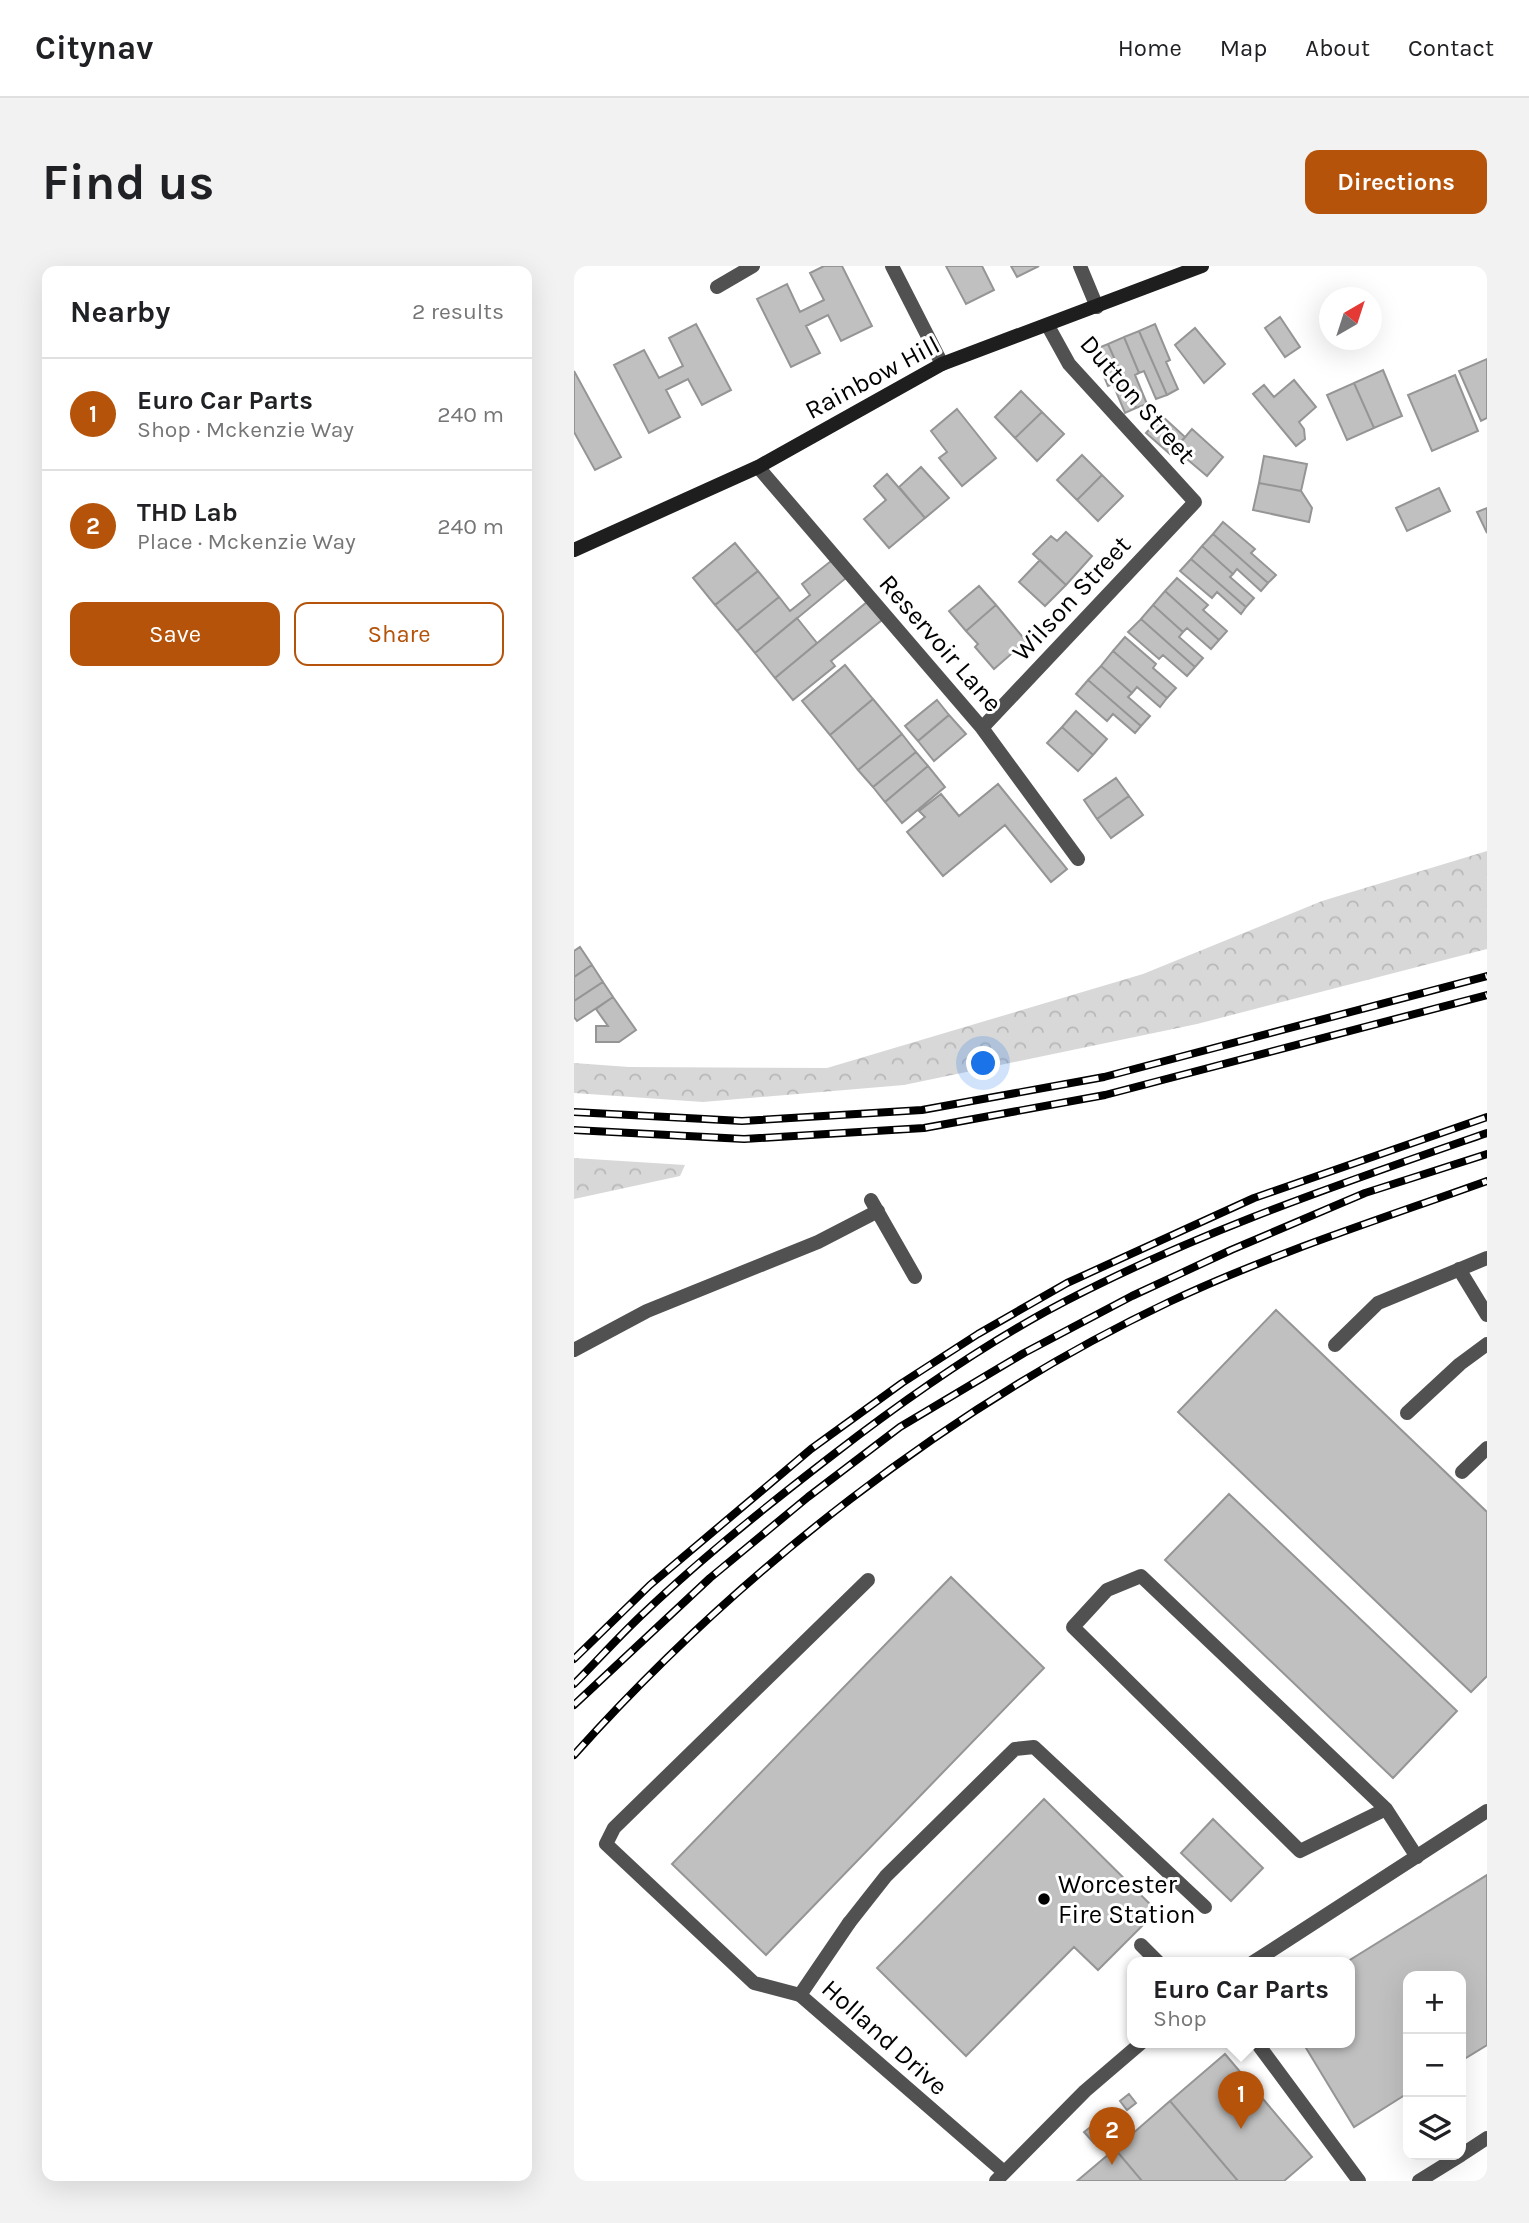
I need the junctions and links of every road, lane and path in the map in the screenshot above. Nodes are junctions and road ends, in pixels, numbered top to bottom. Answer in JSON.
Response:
{"nodes":[{"id":1,"x":753,"y":266,"type":"edge"},
{"id":2,"x":892,"y":266,"type":"edge"},
{"id":3,"x":1080,"y":266,"type":"edge"},
{"id":4,"x":1202,"y":266,"type":"edge"},
{"id":5,"x":717,"y":287,"type":"dead end"},
{"id":6,"x":1097,"y":307,"type":"junction"},
{"id":7,"x":1048,"y":326,"type":"junction"},
{"id":8,"x":942,"y":365,"type":"junction"},
{"id":9,"x":758,"y":467,"type":"junction"},
{"id":10,"x":1195,"y":502,"type":"joint"},
{"id":11,"x":574,"y":550,"type":"edge"},
{"id":12,"x":982,"y":728,"type":"junction"},
{"id":13,"x":1078,"y":859,"type":"dead end"},
{"id":14,"x":1487,"y":1258,"type":"edge"},
{"id":15,"x":1459,"y":1269,"type":"junction"},
{"id":16,"x":915,"y":1277,"type":"dead end"},
{"id":17,"x":1487,"y":1315,"type":"edge"},
{"id":18,"x":1487,"y":1344,"type":"edge"},
{"id":19,"x":1335,"y":1345,"type":"dead end"},
{"id":20,"x":574,"y":1350,"type":"edge"},
{"id":21,"x":1407,"y":1413,"type":"dead end"},
{"id":22,"x":1487,"y":1448,"type":"edge"},
{"id":23,"x":1462,"y":1472,"type":"dead end"},
{"id":24,"x":868,"y":1580,"type":"dead end"},
{"id":25,"x":1386,"y":1809,"type":"junction"},
{"id":26,"x":1487,"y":1811,"type":"edge"},
{"id":27,"x":1417,"y":1857,"type":"junction"},
{"id":28,"x":1205,"y":1907,"type":"dead end"},
{"id":29,"x":1141,"y":1945,"type":"dead end"},
{"id":30,"x":1152,"y":1957,"type":"edge"},
{"id":31,"x":1261,"y":1957,"type":"edge"},
{"id":32,"x":800,"y":1995,"type":"junction"},
{"id":33,"x":1135,"y":2048,"type":"edge"},
{"id":34,"x":1261,"y":2048,"type":"edge"},
{"id":35,"x":1487,"y":2138,"type":"edge"},
{"id":36,"x":1466,"y":2152,"type":"edge"},
{"id":37,"x":1453,"y":2160,"type":"edge"},
{"id":38,"x":1000,"y":2177,"type":"edge"},
{"id":39,"x":1359,"y":2181,"type":"edge"},
{"id":40,"x":1419,"y":2181,"type":"edge"}],
"edges":[{"from":1,"to":5,"type":"street"},
{"from":2,"to":8,"type":"street"},
{"from":3,"to":6,"type":"street"},
{"from":4,"to":6,"type":"main road","name":"Rainbow Hill"},
{"from":6,"to":7,"type":"main road","name":"Rainbow Hill"},
{"from":7,"to":8,"type":"main road","name":"Rainbow Hill"},
{"from":7,"to":10,"type":"street","name":"Dutton Street"},
{"from":8,"to":9,"type":"main road","name":"Rainbow Hill"},
{"from":9,"to":11,"type":"main road","name":"Rainbow Hill"},
{"from":9,"to":12,"type":"street","name":"Reservoir Lane"},
{"from":10,"to":12,"type":"street","name":"Wilson Street"},
{"from":12,"to":13,"type":"street","name":"Reservoir Lane"},
{"from":14,"to":15,"type":"street"},
{"from":15,"to":17,"type":"street"},
{"from":15,"to":19,"type":"street"},
{"from":16,"to":20,"type":"street"},
{"from":18,"to":21,"type":"street"},
{"from":22,"to":23,"type":"street"},
{"from":24,"to":32,"type":"street"},
{"from":25,"to":25,"type":"street"},
{"from":25,"to":27,"type":"street"},
{"from":26,"to":27,"type":"street"},
{"from":27,"to":31,"type":"street"},
{"from":28,"to":32,"type":"street","name":"Holland Drive"},
{"from":29,"to":30,"type":"street"},
{"from":32,"to":38,"type":"street","name":"Holland Drive"},
{"from":33,"to":38,"type":"street"},
{"from":34,"to":39,"type":"street"},
{"from":35,"to":36,"type":"street"},
{"from":37,"to":40,"type":"street"}]}
